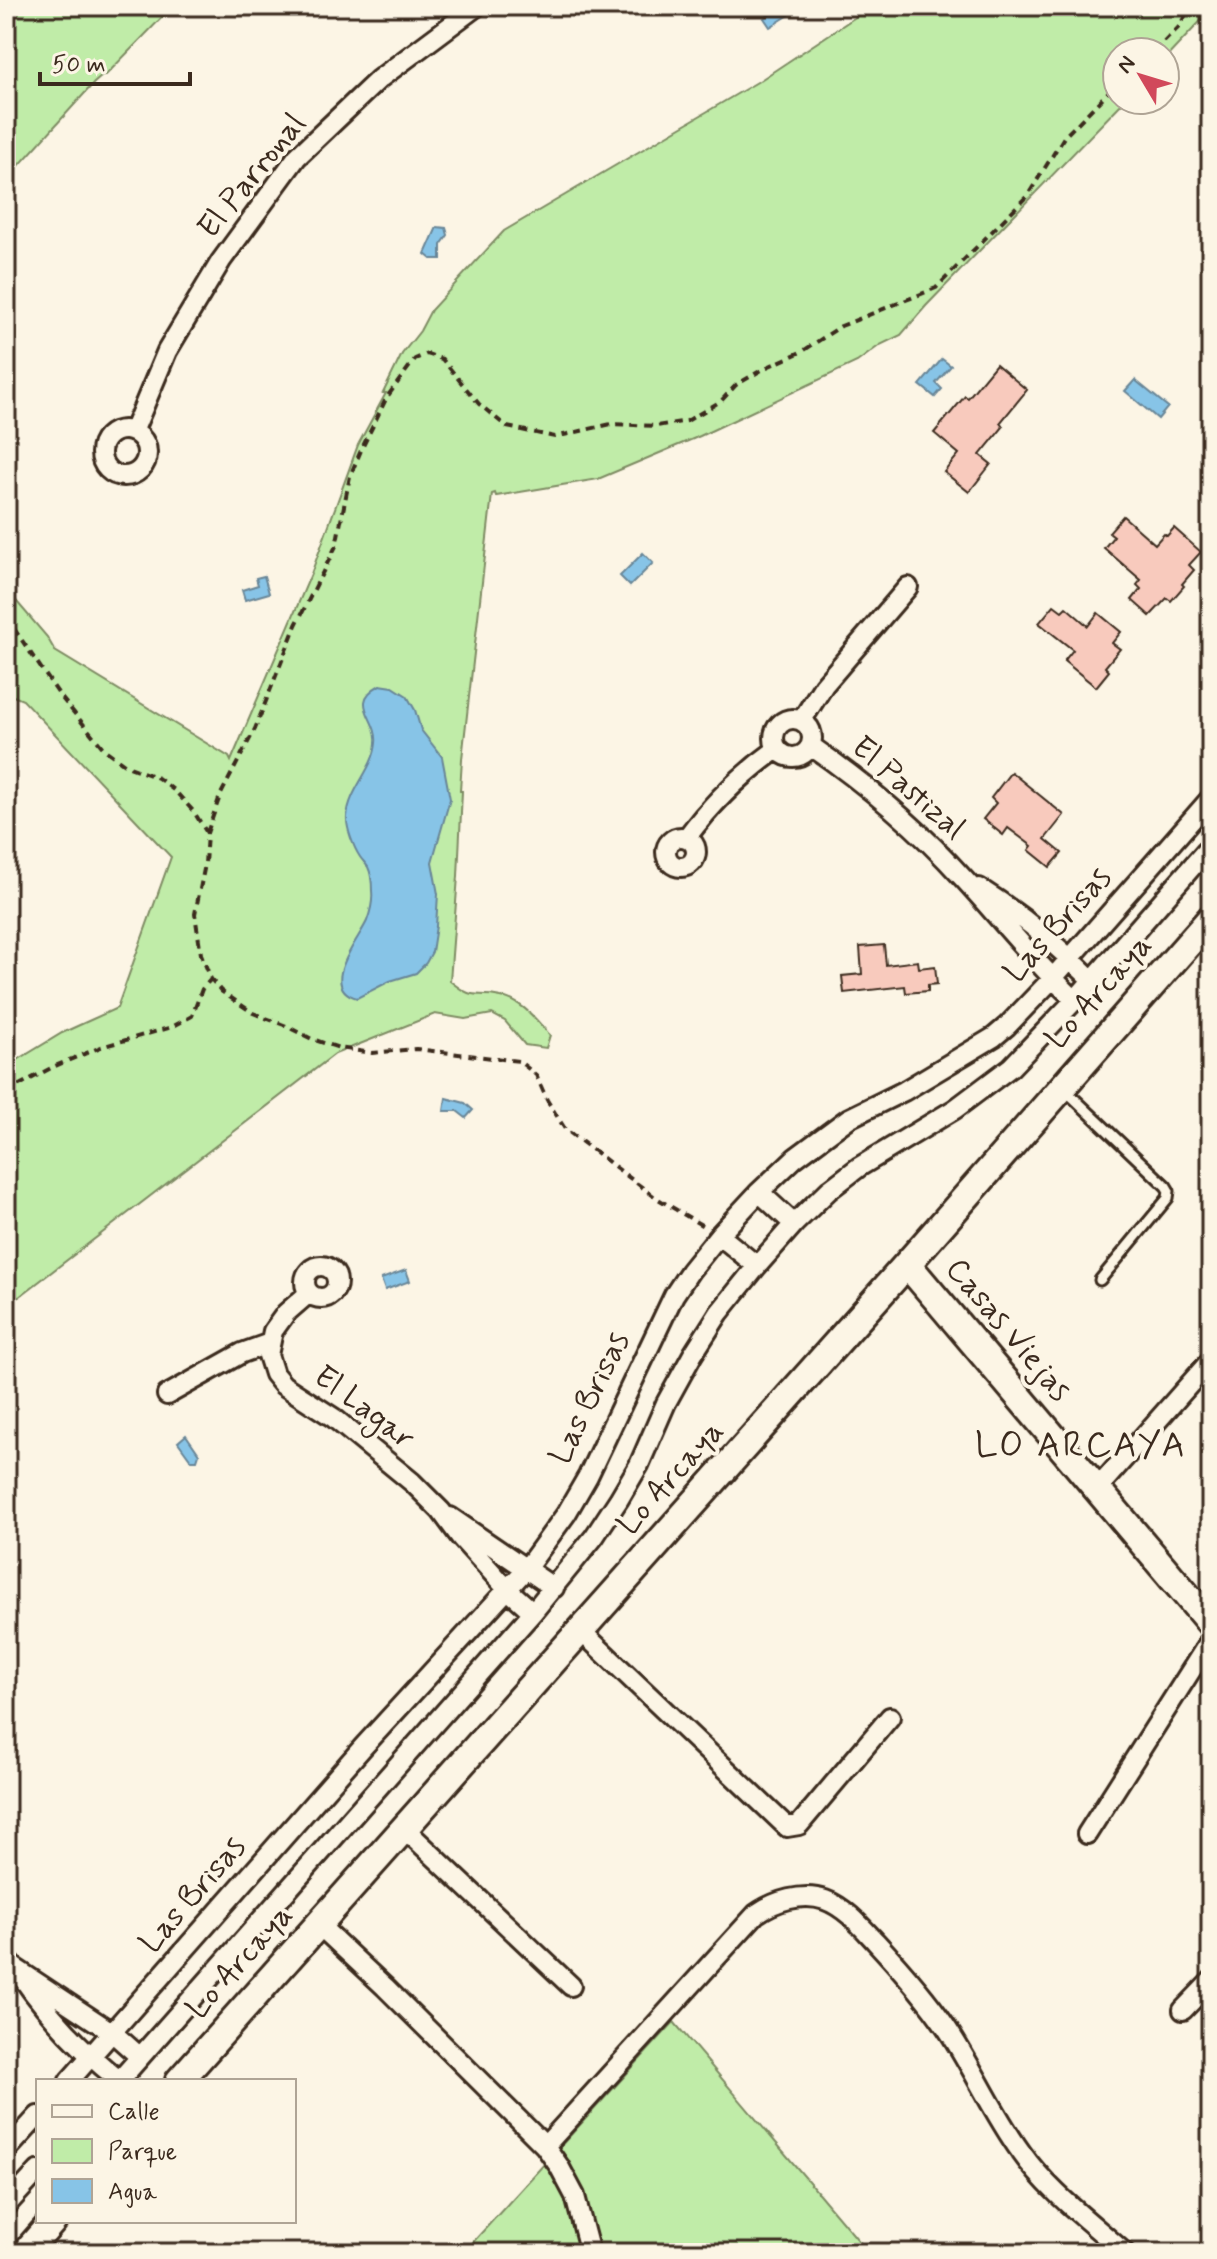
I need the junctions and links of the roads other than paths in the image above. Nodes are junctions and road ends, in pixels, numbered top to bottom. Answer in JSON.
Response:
{"nodes":[{"id":1,"x":477,"y":6,"type":"edge"},
{"id":2,"x":133,"y":432,"type":"dead end"},
{"id":3,"x":908,"y":587,"type":"dead end"},
{"id":4,"x":802,"y":720,"type":"junction"},
{"id":5,"x":811,"y":746,"type":"junction"},
{"id":6,"x":777,"y":749,"type":"junction"},
{"id":7,"x":1211,"y":798,"type":"edge"},
{"id":8,"x":687,"y":837,"type":"dead end"},
{"id":9,"x":1211,"y":845,"type":"edge"},
{"id":10,"x":963,"y":877,"type":"junction"},
{"id":11,"x":1211,"y":918,"type":"edge"},
{"id":12,"x":1070,"y":958,"type":"junction"},
{"id":13,"x":1052,"y":979,"type":"junction"},
{"id":14,"x":1091,"y":979,"type":"junction"},
{"id":15,"x":1075,"y":1000,"type":"junction"},
{"id":16,"x":1061,"y":1086,"type":"junction"},
{"id":17,"x":759,"y":1192,"type":"junction"},
{"id":18,"x":794,"y":1224,"type":"junction"},
{"id":19,"x":719,"y":1235,"type":"junction"},
{"id":20,"x":907,"y":1264,"type":"junction"},
{"id":21,"x":757,"y":1266,"type":"junction"},
{"id":22,"x":1100,"y":1280,"type":"dead end"},
{"id":23,"x":309,"y":1293,"type":"dead end"},
{"id":24,"x":270,"y":1343,"type":"junction"},
{"id":25,"x":1211,"y":1360,"type":"edge"},
{"id":26,"x":167,"y":1395,"type":"dead end"},
{"id":27,"x":1097,"y":1489,"type":"junction"},
{"id":28,"x":441,"y":1511,"type":"junction"},
{"id":29,"x":526,"y":1569,"type":"junction"},
{"id":30,"x":554,"y":1588,"type":"junction"},
{"id":31,"x":507,"y":1589,"type":"junction"},
{"id":32,"x":533,"y":1612,"type":"junction"},
{"id":33,"x":1211,"y":1624,"type":"edge"},
{"id":34,"x":581,"y":1631,"type":"junction"},
{"id":35,"x":1211,"y":1639,"type":"edge"},
{"id":36,"x":890,"y":1717,"type":"dead end"},
{"id":37,"x":405,"y":1829,"type":"junction"},
{"id":38,"x":1087,"y":1834,"type":"dead end"},
{"id":39,"x":319,"y":1925,"type":"junction"},
{"id":40,"x":11,"y":1964,"type":"edge"},
{"id":41,"x":1211,"y":1981,"type":"edge"},
{"id":42,"x":571,"y":1986,"type":"dead end"},
{"id":43,"x":1183,"y":2010,"type":"dead end"},
{"id":44,"x":113,"y":2033,"type":"junction"},
{"id":45,"x":140,"y":2057,"type":"junction"},
{"id":46,"x":90,"y":2058,"type":"junction"},
{"id":47,"x":71,"y":2079,"type":"edge"},
{"id":48,"x":117,"y":2079,"type":"edge"},
{"id":49,"x":122,"y":2079,"type":"edge"},
{"id":50,"x":181,"y":2079,"type":"edge"},
{"id":51,"x":36,"y":2118,"type":"edge"},
{"id":52,"x":545,"y":2146,"type":"junction"},
{"id":53,"x":6,"y":2151,"type":"edge"},
{"id":54,"x":36,"y":2173,"type":"edge"},
{"id":55,"x":6,"y":2206,"type":"edge"},
{"id":56,"x":51,"y":2223,"type":"edge"},
{"id":57,"x":25,"y":2253,"type":"edge"},
{"id":58,"x":590,"y":2253,"type":"edge"},
{"id":59,"x":1125,"y":2253,"type":"edge"}],
"edges":[{"from":1,"to":2,"type":"street","name":"El Parronal"},
{"from":3,"to":4,"type":"street"},
{"from":4,"to":5,"type":"street"},
{"from":4,"to":6,"type":"street"},
{"from":5,"to":6,"type":"street"},
{"from":5,"to":10,"type":"street","name":"El Pastizal"},
{"from":6,"to":8,"type":"street"},
{"from":7,"to":12,"type":"street","name":"Las Brisas"},
{"from":9,"to":14,"type":"street","name":"Las Brisas"},
{"from":10,"to":12,"type":"street"},
{"from":10,"to":13,"type":"street"},
{"from":11,"to":16,"type":"street","name":"Lo Arcaya"},
{"from":12,"to":13,"type":"street","name":"Las Brisas"},
{"from":12,"to":14,"type":"street"},
{"from":13,"to":15,"type":"street"},
{"from":13,"to":17,"type":"street","name":"Las Brisas"},
{"from":14,"to":15,"type":"street","name":"Las Brisas"},
{"from":15,"to":18,"type":"street","name":"Las Brisas"},
{"from":16,"to":20,"type":"street","name":"Lo Arcaya"},
{"from":16,"to":22,"type":"lane"},
{"from":17,"to":18,"type":"street"},
{"from":17,"to":19,"type":"street","name":"Las Brisas"},
{"from":18,"to":21,"type":"street","name":"Las Brisas"},
{"from":19,"to":21,"type":"street"},
{"from":19,"to":29,"type":"street","name":"Las Brisas"},
{"from":20,"to":27,"type":"street","name":"Casas Viejas"},
{"from":20,"to":34,"type":"street","name":"Lo Arcaya"},
{"from":21,"to":30,"type":"street","name":"Las Brisas"},
{"from":23,"to":24,"type":"street"},
{"from":24,"to":26,"type":"street"},
{"from":24,"to":28,"type":"street","name":"El Lagar"},
{"from":25,"to":27,"type":"street"},
{"from":27,"to":33,"type":"street","name":"Casas Viejas"},
{"from":28,"to":29,"type":"street"},
{"from":28,"to":31,"type":"street"},
{"from":29,"to":30,"type":"street"},
{"from":29,"to":31,"type":"street","name":"Las Brisas"},
{"from":30,"to":32,"type":"street","name":"Las Brisas"},
{"from":31,"to":32,"type":"street"},
{"from":31,"to":44,"type":"street","name":"Las Brisas"},
{"from":32,"to":45,"type":"street","name":"Las Brisas"},
{"from":34,"to":36,"type":"street"},
{"from":34,"to":37,"type":"street","name":"Lo Arcaya"},
{"from":35,"to":38,"type":"street"},
{"from":37,"to":39,"type":"street","name":"Lo Arcaya"},
{"from":37,"to":42,"type":"street"},
{"from":39,"to":50,"type":"street","name":"Lo Arcaya"},
{"from":39,"to":52,"type":"street"},
{"from":40,"to":44,"type":"street"},
{"from":40,"to":46,"type":"street"},
{"from":41,"to":43,"type":"street"},
{"from":44,"to":45,"type":"street"},
{"from":44,"to":46,"type":"street","name":"Las Brisas"},
{"from":45,"to":49,"type":"street","name":"Las Brisas"},
{"from":46,"to":47,"type":"street","name":"Las Brisas"},
{"from":46,"to":48,"type":"street"},
{"from":51,"to":53,"type":"street"},
{"from":52,"to":58,"type":"street"},
{"from":52,"to":59,"type":"street"},
{"from":54,"to":55,"type":"street"},
{"from":56,"to":57,"type":"street"}]}
